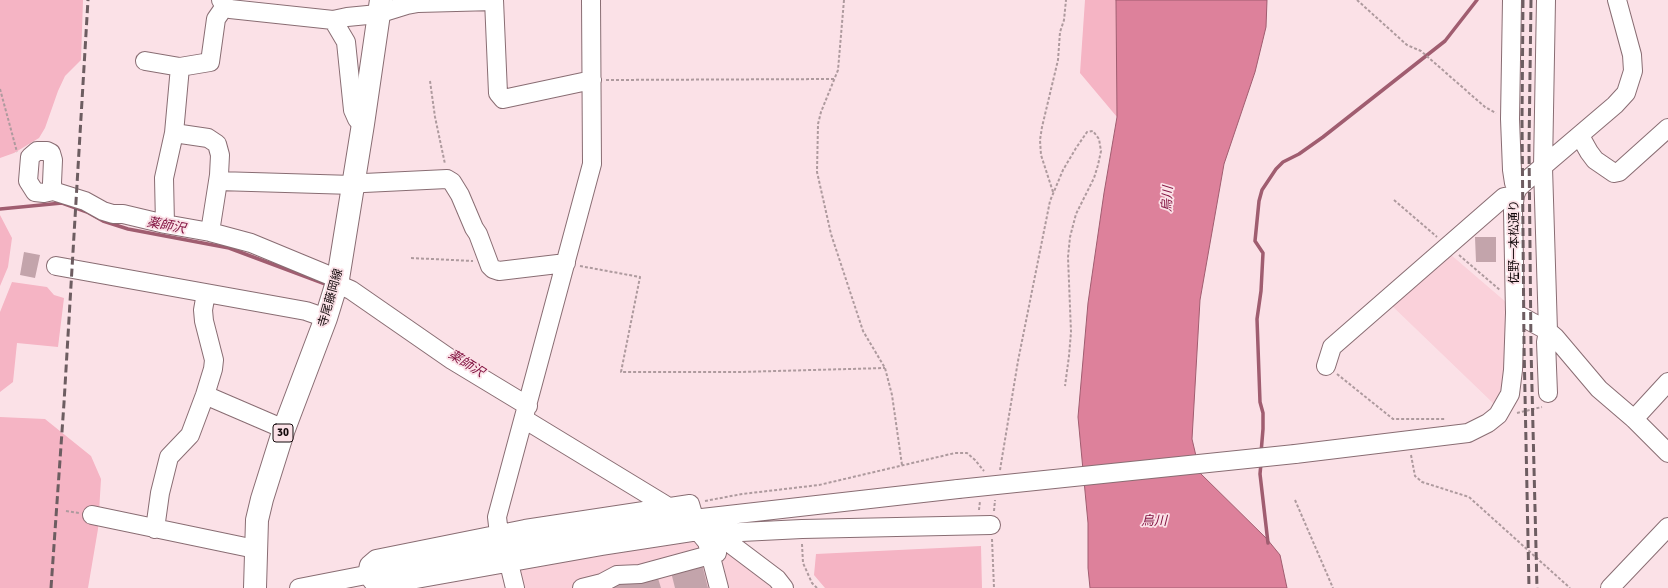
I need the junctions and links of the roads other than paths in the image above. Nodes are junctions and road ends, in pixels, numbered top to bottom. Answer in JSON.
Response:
{"nodes":[{"id":1,"x":494,"y":0,"type":"edge"},
{"id":2,"x":591,"y":0,"type":"edge"},
{"id":3,"x":1512,"y":0,"type":"edge"},
{"id":4,"x":1546,"y":0,"type":"edge"},
{"id":5,"x":1616,"y":0,"type":"edge"},
{"id":6,"x":223,"y":3,"type":"edge"},
{"id":7,"x":379,"y":7,"type":"edge"},
{"id":8,"x":333,"y":20,"type":"junction"},
{"id":9,"x":145,"y":61,"type":"dead end"},
{"id":10,"x":180,"y":67,"type":"junction"},
{"id":11,"x":592,"y":80,"type":"junction"},
{"id":12,"x":363,"y":124,"type":"junction"},
{"id":13,"x":1668,"y":128,"type":"edge"},
{"id":14,"x":174,"y":133,"type":"junction"},
{"id":15,"x":1580,"y":136,"type":"junction"},
{"id":16,"x":1543,"y":167,"type":"junction"},
{"id":17,"x":218,"y":181,"type":"junction"},
{"id":18,"x":353,"y":185,"type":"junction"},
{"id":19,"x":53,"y":191,"type":"dead end"},
{"id":20,"x":1516,"y":191,"type":"junction"},
{"id":21,"x":165,"y":224,"type":"junction"},
{"id":22,"x":210,"y":232,"type":"junction"},
{"id":23,"x":566,"y":263,"type":"junction"},
{"id":24,"x":56,"y":266,"type":"dead end"},
{"id":25,"x":337,"y":282,"type":"junction"},
{"id":26,"x":206,"y":293,"type":"junction"},
{"id":27,"x":1516,"y":313,"type":"junction"},
{"id":28,"x":326,"y":318,"type":"junction"},
{"id":29,"x":1548,"y":331,"type":"junction"},
{"id":30,"x":1326,"y":366,"type":"road end"},
{"id":31,"x":1668,"y":382,"type":"edge"},
{"id":32,"x":1548,"y":393,"type":"dead end"},
{"id":33,"x":205,"y":395,"type":"junction"},
{"id":34,"x":526,"y":413,"type":"junction"},
{"id":35,"x":1634,"y":420,"type":"junction"},
{"id":36,"x":284,"y":429,"type":"junction"},
{"id":37,"x":1668,"y":453,"type":"edge"},
{"id":38,"x":668,"y":506,"type":"junction"},
{"id":39,"x":92,"y":515,"type":"dead end"},
{"id":40,"x":984,"y":525,"type":"road end"},
{"id":41,"x":1668,"y":527,"type":"edge"},
{"id":42,"x":155,"y":529,"type":"junction"},
{"id":43,"x":705,"y":534,"type":"junction"},
{"id":44,"x":255,"y":548,"type":"junction"},
{"id":45,"x":504,"y":548,"type":"junction"},
{"id":46,"x":255,"y":588,"type":"edge"},
{"id":47,"x":299,"y":588,"type":"edge"},
{"id":48,"x":515,"y":588,"type":"edge"},
{"id":49,"x":582,"y":588,"type":"edge"},
{"id":50,"x":719,"y":588,"type":"edge"},
{"id":51,"x":784,"y":588,"type":"edge"},
{"id":52,"x":1610,"y":588,"type":"edge"}],
"edges":[{"from":1,"to":7,"type":"street"},
{"from":1,"to":11,"type":"street"},
{"from":2,"to":11,"type":"street"},
{"from":3,"to":20,"type":"street"},
{"from":4,"to":16,"type":"street"},
{"from":5,"to":15,"type":"street","name":"佐野一本松通り"},
{"from":6,"to":8,"type":"street"},
{"from":6,"to":10,"type":"street"},
{"from":7,"to":8,"type":"street"},
{"from":7,"to":12,"type":"main road","name":"寺尾藤岡線","number":"30"},
{"from":8,"to":12,"type":"street"},
{"from":9,"to":10,"type":"street"},
{"from":10,"to":14,"type":"street"},
{"from":11,"to":23,"type":"street"},
{"from":12,"to":18,"type":"main road","name":"寺尾藤岡線","number":"30"},
{"from":13,"to":15,"type":"street"},
{"from":14,"to":17,"type":"street"},
{"from":14,"to":21,"type":"street"},
{"from":15,"to":16,"type":"street","name":"佐野一本松通り"},
{"from":16,"to":20,"type":"street","name":"佐野一本松通り"},
{"from":16,"to":29,"type":"street"},
{"from":17,"to":18,"type":"street"},
{"from":17,"to":22,"type":"street"},
{"from":18,"to":23,"type":"street"},
{"from":18,"to":25,"type":"main road","name":"寺尾藤岡線","number":"30"},
{"from":19,"to":21,"type":"street"},
{"from":20,"to":27,"type":"street","name":"佐野一本松通り"},
{"from":20,"to":30,"type":"street"},
{"from":21,"to":22,"type":"street"},
{"from":22,"to":25,"type":"street"},
{"from":23,"to":34,"type":"street"},
{"from":24,"to":26,"type":"street"},
{"from":25,"to":28,"type":"main road","name":"寺尾藤岡線","number":"30"},
{"from":25,"to":34,"type":"street"},
{"from":26,"to":28,"type":"street"},
{"from":26,"to":33,"type":"street"},
{"from":27,"to":29,"type":"street"},
{"from":27,"to":43,"type":"street","name":"佐野一本松通り","bridge":true},
{"from":28,"to":36,"type":"main road","name":"寺尾藤岡線","number":"30"},
{"from":29,"to":32,"type":"street"},
{"from":29,"to":35,"type":"street"},
{"from":31,"to":35,"type":"street"},
{"from":33,"to":36,"type":"street"},
{"from":33,"to":42,"type":"street"},
{"from":34,"to":38,"type":"street"},
{"from":34,"to":45,"type":"street"},
{"from":35,"to":37,"type":"street"},
{"from":36,"to":44,"type":"main road","name":"寺尾藤岡線","number":"30"},
{"from":38,"to":43,"type":"street"},
{"from":38,"to":45,"type":"street"},
{"from":39,"to":42,"type":"street"},
{"from":40,"to":43,"type":"street"},
{"from":41,"to":52,"type":"street"},
{"from":42,"to":44,"type":"street"},
{"from":43,"to":45,"type":"street"},
{"from":43,"to":49,"type":"street"},
{"from":43,"to":50,"type":"street"},
{"from":43,"to":51,"type":"street"},
{"from":44,"to":46,"type":"main road","name":"寺尾藤岡線","number":"30"},
{"from":45,"to":47,"type":"street"},
{"from":45,"to":48,"type":"street"}]}
